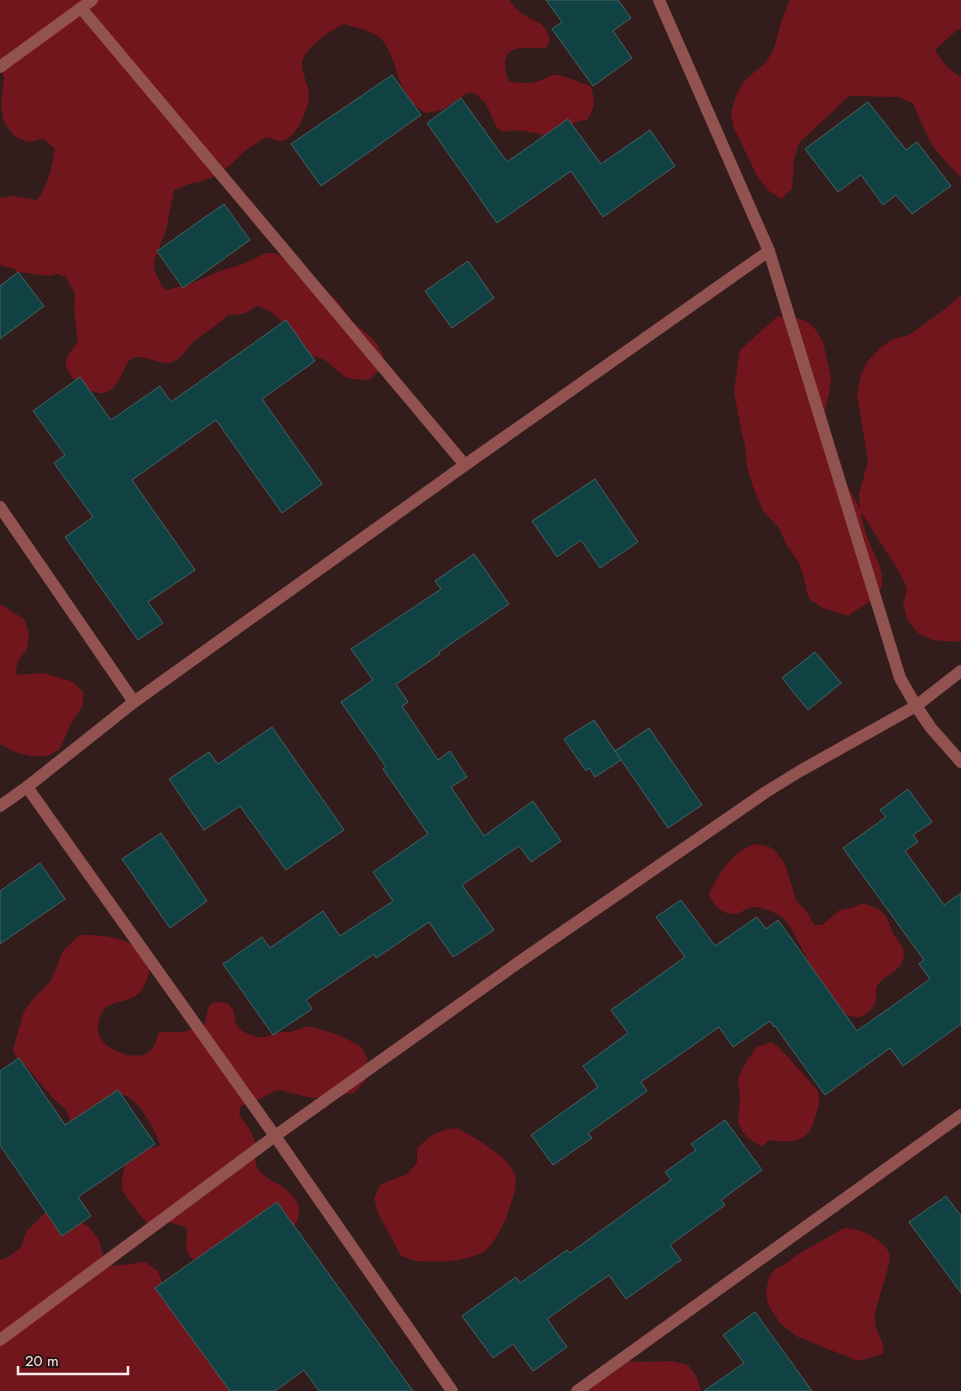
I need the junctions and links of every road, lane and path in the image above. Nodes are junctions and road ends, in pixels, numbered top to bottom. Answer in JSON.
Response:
{"nodes":[{"id":1,"x":92,"y":0,"type":"edge"},
{"id":2,"x":659,"y":0,"type":"edge"},
{"id":3,"x":81,"y":8,"type":"junction"},
{"id":4,"x":0,"y":67,"type":"edge"},
{"id":5,"x":769,"y":252,"type":"junction"},
{"id":6,"x":465,"y":465,"type":"junction"},
{"id":7,"x":0,"y":507,"type":"edge"},
{"id":8,"x":961,"y":671,"type":"edge"},
{"id":9,"x":134,"y":702,"type":"junction"},
{"id":10,"x":916,"y":706,"type":"junction"},
{"id":11,"x":961,"y":762,"type":"edge"},
{"id":12,"x":27,"y":787,"type":"junction"},
{"id":13,"x":0,"y":806,"type":"edge"},
{"id":14,"x":961,"y":1115,"type":"edge"},
{"id":15,"x":275,"y":1136,"type":"junction"},
{"id":16,"x":0,"y":1340,"type":"edge"},
{"id":17,"x":452,"y":1391,"type":"edge"},
{"id":18,"x":577,"y":1391,"type":"edge"}],
"edges":[{"from":1,"to":3,"type":"street"},
{"from":2,"to":5,"type":"street"},
{"from":3,"to":4,"type":"street"},
{"from":3,"to":6,"type":"street"},
{"from":5,"to":6,"type":"street"},
{"from":5,"to":10,"type":"street"},
{"from":6,"to":9,"type":"street"},
{"from":7,"to":9,"type":"street"},
{"from":8,"to":10,"type":"street"},
{"from":9,"to":12,"type":"street"},
{"from":10,"to":11,"type":"street"},
{"from":10,"to":15,"type":"street"},
{"from":12,"to":13,"type":"street"},
{"from":12,"to":15,"type":"street"},
{"from":14,"to":18,"type":"street"},
{"from":15,"to":16,"type":"street"},
{"from":15,"to":17,"type":"street"}]}
